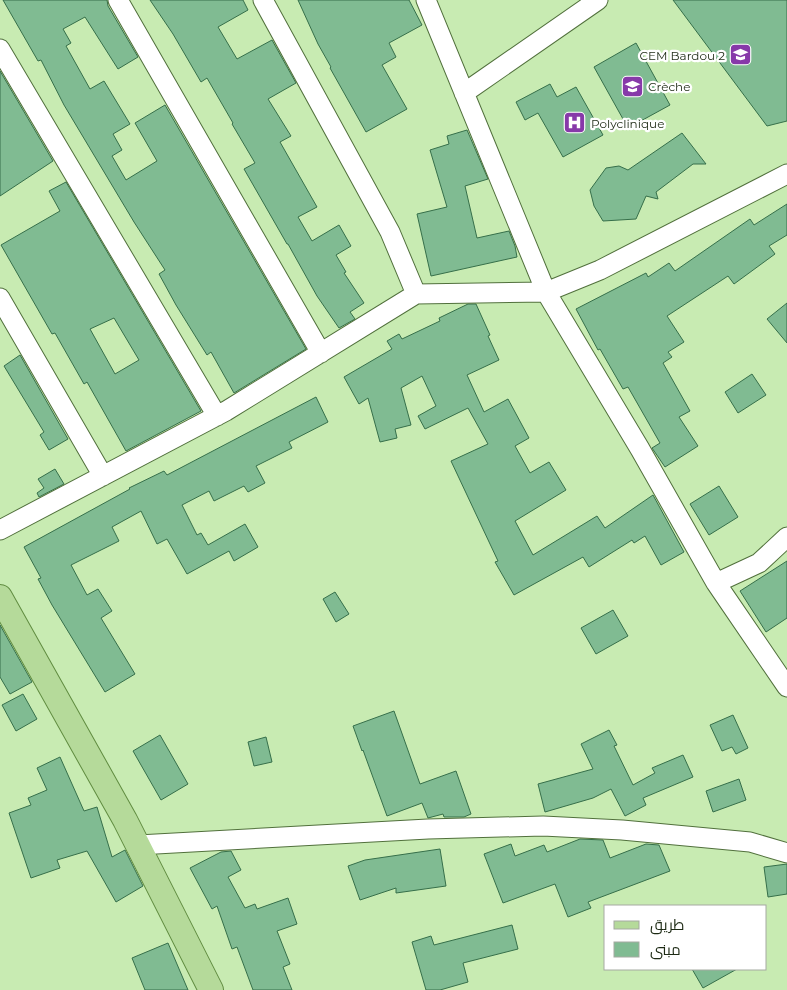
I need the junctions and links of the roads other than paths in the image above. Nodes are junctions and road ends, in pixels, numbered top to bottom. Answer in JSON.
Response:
{"nodes":[{"id":1,"x":118,"y":0,"type":"edge"},
{"id":2,"x":263,"y":0,"type":"edge"},
{"id":3,"x":426,"y":0,"type":"edge"},
{"id":4,"x":598,"y":0,"type":"edge"},
{"id":5,"x":0,"y":49,"type":"edge"},
{"id":6,"x":464,"y":93,"type":"junction"},
{"id":7,"x":787,"y":174,"type":"edge"},
{"id":8,"x":546,"y":292,"type":"junction"},
{"id":9,"x":416,"y":294,"type":"junction"},
{"id":10,"x":0,"y":298,"type":"edge"},
{"id":11,"x":321,"y":353,"type":"junction"},
{"id":12,"x":217,"y":416,"type":"junction"},
{"id":13,"x":103,"y":476,"type":"junction"},
{"id":14,"x":0,"y":530,"type":"edge"},
{"id":15,"x":787,"y":537,"type":"edge"},
{"id":16,"x":716,"y":583,"type":"junction"},
{"id":17,"x":0,"y":597,"type":"edge"},
{"id":18,"x":787,"y":687,"type":"edge"},
{"id":19,"x":138,"y":845,"type":"junction"},
{"id":20,"x":787,"y":853,"type":"edge"},
{"id":21,"x":211,"y":990,"type":"edge"}],
"edges":[{"from":1,"to":11,"type":"street"},
{"from":2,"to":9,"type":"street"},
{"from":3,"to":6,"type":"street"},
{"from":4,"to":6,"type":"street"},
{"from":5,"to":12,"type":"street"},
{"from":6,"to":8,"type":"street"},
{"from":7,"to":8,"type":"street"},
{"from":8,"to":9,"type":"street"},
{"from":8,"to":16,"type":"street"},
{"from":9,"to":11,"type":"street"},
{"from":10,"to":13,"type":"street"},
{"from":11,"to":12,"type":"street"},
{"from":12,"to":13,"type":"street"},
{"from":13,"to":14,"type":"street"},
{"from":15,"to":16,"type":"street"},
{"from":16,"to":18,"type":"street"},
{"from":17,"to":19,"type":"main road"},
{"from":19,"to":20,"type":"street"},
{"from":19,"to":21,"type":"main road"}]}
